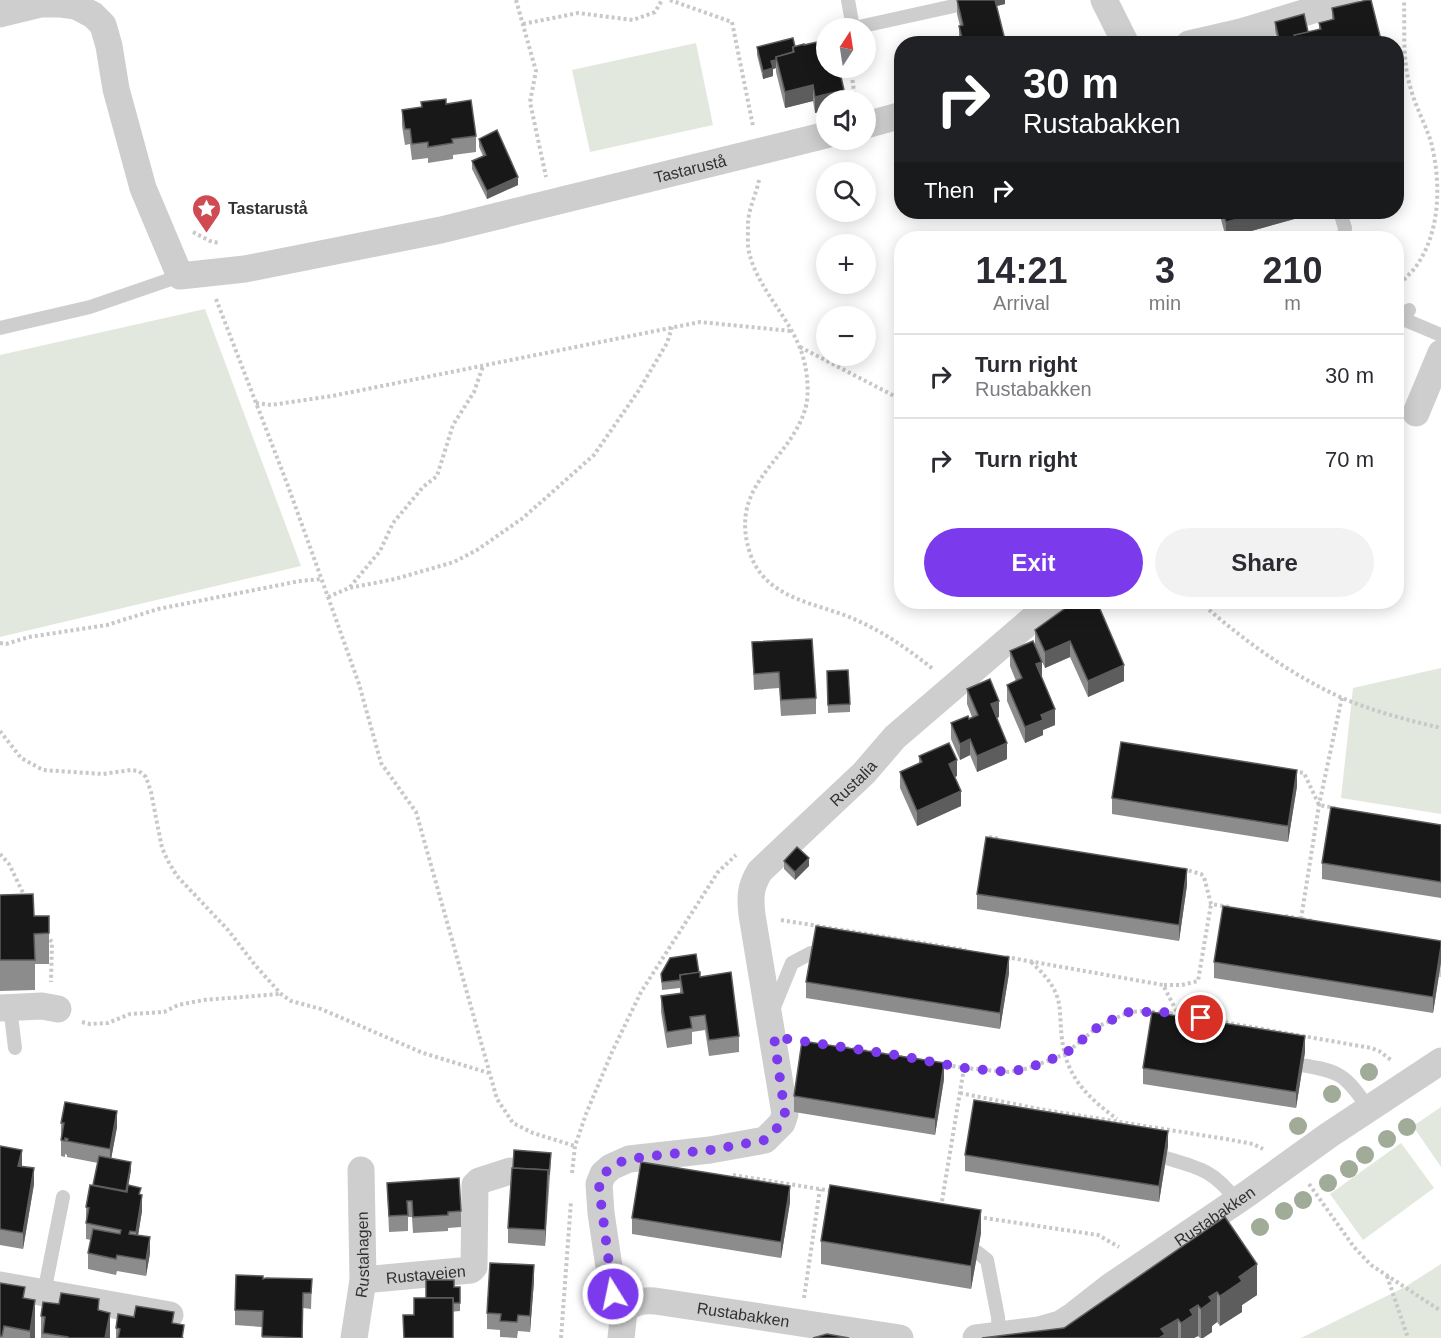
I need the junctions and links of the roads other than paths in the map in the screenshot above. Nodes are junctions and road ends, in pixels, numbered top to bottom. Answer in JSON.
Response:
{"nodes":[{"id":1,"x":848,"y":0,"type":"edge"},
{"id":2,"x":1104,"y":0,"type":"edge"},
{"id":3,"x":1347,"y":0,"type":"edge"},
{"id":4,"x":963,"y":4,"type":"edge"},
{"id":5,"x":0,"y":14,"type":"edge"},
{"id":6,"x":852,"y":18,"type":"edge"},
{"id":7,"x":876,"y":23,"type":"edge"},
{"id":8,"x":1122,"y":36,"type":"edge"},
{"id":9,"x":1249,"y":36,"type":"edge"},
{"id":10,"x":894,"y":117,"type":"edge"},
{"id":11,"x":876,"y":122,"type":"edge"},
{"id":12,"x":816,"y":138,"type":"edge"},
{"id":13,"x":180,"y":276,"type":"junction"},
{"id":14,"x":1409,"y":310,"type":"dead end"},
{"id":15,"x":1404,"y":318,"type":"edge"},
{"id":16,"x":1404,"y":319,"type":"edge"},
{"id":17,"x":0,"y":328,"type":"edge"},
{"id":18,"x":1441,"y":335,"type":"edge"},
{"id":19,"x":1441,"y":353,"type":"edge"},
{"id":20,"x":1427,"y":403,"type":"edge"},
{"id":21,"x":1049,"y":609,"type":"edge"},
{"id":22,"x":811,"y":953,"type":"edge"},
{"id":23,"x":54,"y":999,"type":"road end"},
{"id":24,"x":5,"y":1008,"type":"edge"},
{"id":25,"x":770,"y":1017,"type":"junction"},
{"id":26,"x":15,"y":1048,"type":"dead end"},
{"id":27,"x":1441,"y":1060,"type":"edge"},
{"id":28,"x":1301,"y":1065,"type":"edge"},
{"id":29,"x":1368,"y":1108,"type":"junction"},
{"id":30,"x":1166,"y":1158,"type":"edge"},
{"id":31,"x":361,"y":1170,"type":"dead end"},
{"id":32,"x":510,"y":1171,"type":"edge"},
{"id":33,"x":63,"y":1197,"type":"dead end"},
{"id":34,"x":1237,"y":1201,"type":"junction"},
{"id":35,"x":977,"y":1252,"type":"edge"},
{"id":36,"x":363,"y":1280,"type":"junction"},
{"id":37,"x":0,"y":1285,"type":"edge"},
{"id":38,"x":44,"y":1293,"type":"junction"},
{"id":39,"x":624,"y":1311,"type":"junction"},
{"id":40,"x":172,"y":1315,"type":"edge"},
{"id":41,"x":987,"y":1336,"type":"edge"},
{"id":42,"x":354,"y":1338,"type":"edge"},
{"id":43,"x":621,"y":1338,"type":"edge"},
{"id":44,"x":900,"y":1338,"type":"edge"}],
"edges":[{"from":1,"to":6,"type":"lane"},
{"from":2,"to":8,"type":"street"},
{"from":3,"to":9,"type":"street"},
{"from":4,"to":7,"type":"lane"},
{"from":5,"to":13,"type":"street"},
{"from":10,"to":11,"type":"street"},
{"from":12,"to":13,"type":"street","name":"Tastarustå"},
{"from":13,"to":17,"type":"lane"},
{"from":14,"to":15,"type":"lane"},
{"from":16,"to":18,"type":"lane"},
{"from":19,"to":20,"type":"street"},
{"from":21,"to":25,"type":"street","name":"Rustalia"},
{"from":22,"to":25,"type":"lane"},
{"from":23,"to":24,"type":"street"},
{"from":24,"to":26,"type":"lane"},
{"from":25,"to":39,"type":"street"},
{"from":27,"to":29,"type":"street","name":"Rustabakken"},
{"from":28,"to":29,"type":"lane"},
{"from":29,"to":34,"type":"street","name":"Rustabakken"},
{"from":30,"to":34,"type":"lane"},
{"from":31,"to":36,"type":"street","name":"Rustahagen"},
{"from":32,"to":36,"type":"street","name":"Rustaveien"},
{"from":33,"to":38,"type":"lane"},
{"from":34,"to":41,"type":"street","name":"Rustabakken"},
{"from":35,"to":41,"type":"lane"},
{"from":36,"to":42,"type":"street","name":"Rustahagen"},
{"from":37,"to":38,"type":"street"},
{"from":38,"to":40,"type":"street"},
{"from":39,"to":43,"type":"street"},
{"from":39,"to":44,"type":"street","name":"Rustabakken"}]}
